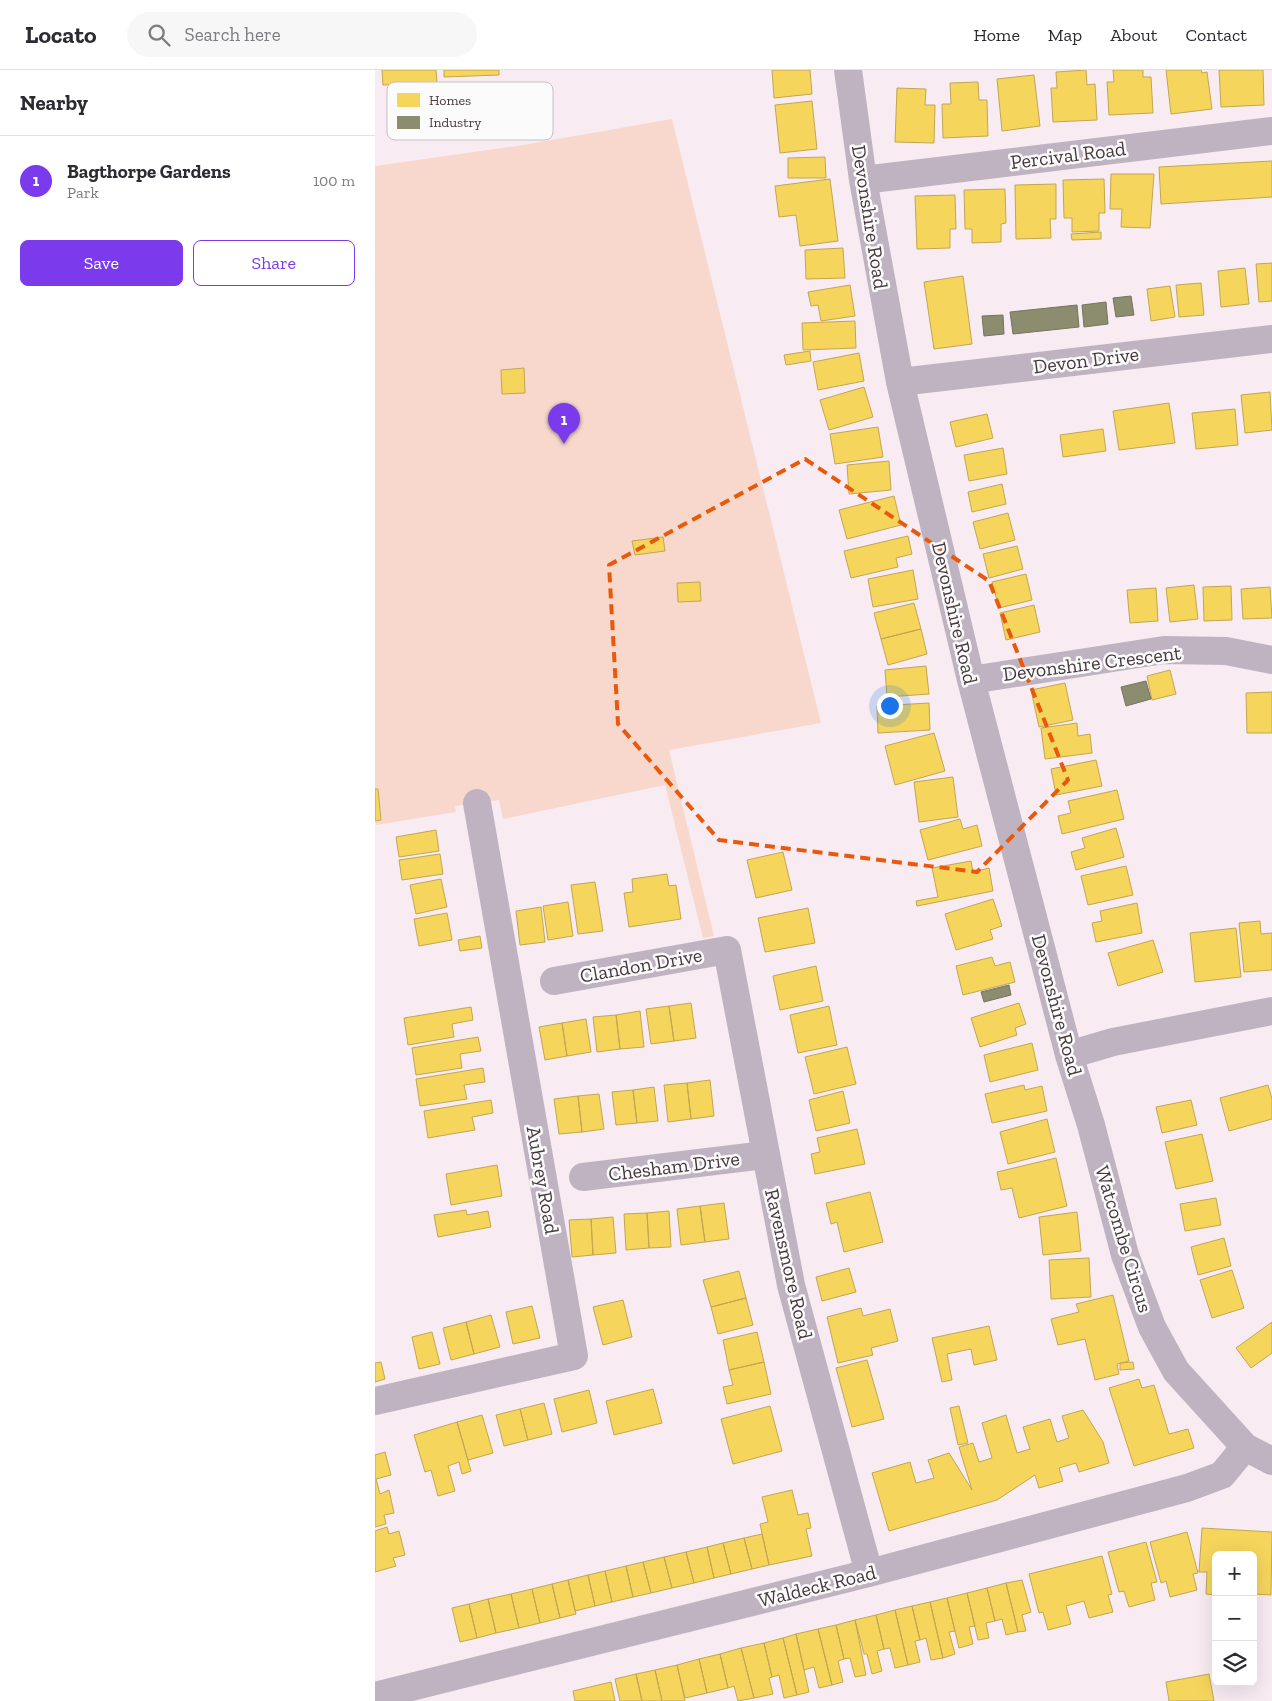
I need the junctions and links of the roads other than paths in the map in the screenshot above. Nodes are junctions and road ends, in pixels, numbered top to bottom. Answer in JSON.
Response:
{"nodes":[{"id":1,"x":848,"y":70,"type":"edge"},
{"id":2,"x":1272,"y":131,"type":"edge"},
{"id":3,"x":863,"y":180,"type":"junction"},
{"id":4,"x":1272,"y":339,"type":"edge"},
{"id":5,"x":899,"y":382,"type":"junction"},
{"id":6,"x":1272,"y":660,"type":"edge"},
{"id":7,"x":971,"y":680,"type":"junction"},
{"id":8,"x":477,"y":803,"type":"dead end"},
{"id":9,"x":727,"y":950,"type":"joint"},
{"id":10,"x":554,"y":981,"type":"dead end"},
{"id":11,"x":1272,"y":1011,"type":"edge"},
{"id":12,"x":1069,"y":1055,"type":"junction"},
{"id":13,"x":1097,"y":1148,"type":"joint"},
{"id":14,"x":765,"y":1155,"type":"junction"},
{"id":15,"x":583,"y":1178,"type":"dead end"},
{"id":16,"x":375,"y":1401,"type":"edge"},
{"id":17,"x":1245,"y":1447,"type":"junction"},
{"id":18,"x":1272,"y":1461,"type":"edge"},
{"id":19,"x":869,"y":1573,"type":"junction"},
{"id":20,"x":375,"y":1696,"type":"edge"}],
"edges":[{"from":1,"to":3,"type":"street","name":"Devonshire Road"},
{"from":2,"to":3,"type":"street","name":"Percival Road"},
{"from":3,"to":5,"type":"street","name":"Devonshire Road"},
{"from":4,"to":5,"type":"street","name":"Devon Drive"},
{"from":5,"to":7,"type":"street","name":"Devonshire Road"},
{"from":6,"to":7,"type":"street","name":"Devonshire Crescent"},
{"from":7,"to":12,"type":"street","name":"Devonshire Road"},
{"from":8,"to":16,"type":"street","name":"Aubrey Road"},
{"from":9,"to":10,"type":"street","name":"Clandon Drive"},
{"from":9,"to":14,"type":"street","name":"Ravensmore Road"},
{"from":11,"to":12,"type":"street"},
{"from":12,"to":13,"type":"street","name":"Devonshire Road"},
{"from":13,"to":17,"type":"street","name":"Watcombe Circus"},
{"from":14,"to":15,"type":"street","name":"Chesham Drive"},
{"from":14,"to":19,"type":"street","name":"Ravensmore Road"},
{"from":17,"to":18,"type":"street","name":"Watcombe Circus"},
{"from":17,"to":19,"type":"street","name":"Waldeck Road"},
{"from":19,"to":20,"type":"street","name":"Waldeck Road"}]}
